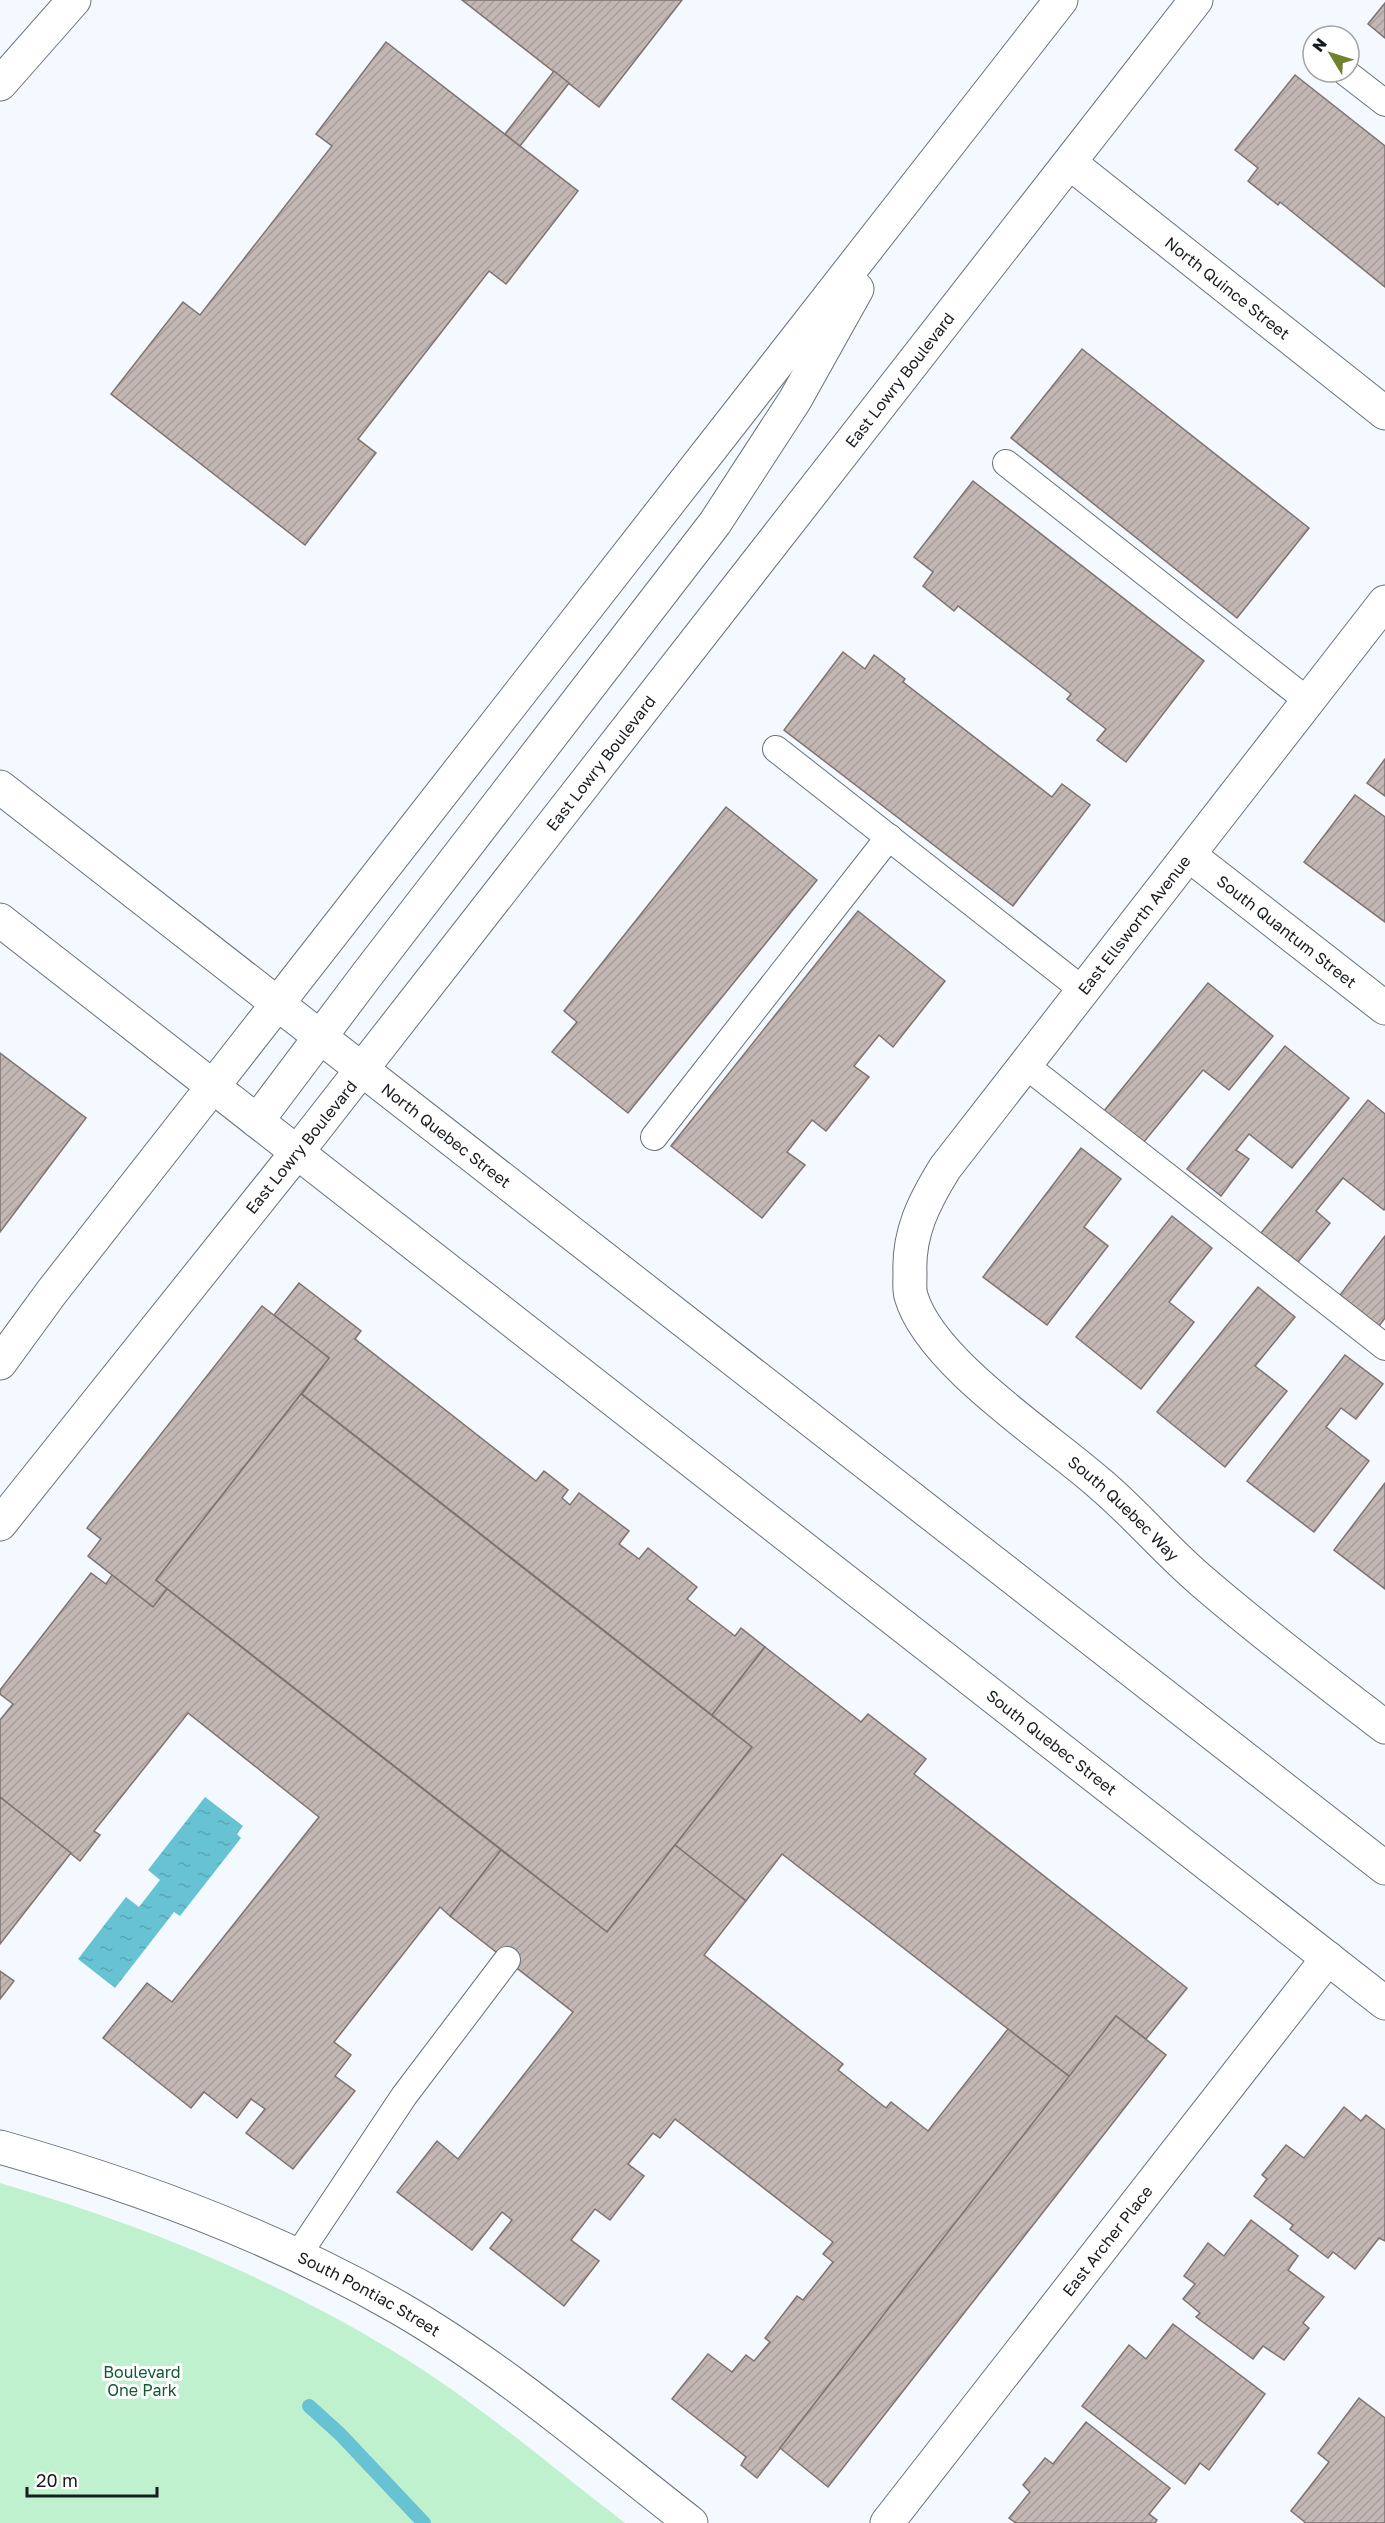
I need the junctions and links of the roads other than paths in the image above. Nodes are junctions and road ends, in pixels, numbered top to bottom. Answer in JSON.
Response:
{"nodes":[{"id":1,"x":74,"y":0,"type":"edge"},
{"id":2,"x":1061,"y":0,"type":"edge"},
{"id":3,"x":1196,"y":0,"type":"edge"},
{"id":4,"x":0,"y":84,"type":"edge"},
{"id":5,"x":1360,"y":84,"type":"edge"},
{"id":6,"x":1385,"y":103,"type":"edge"},
{"id":7,"x":1070,"y":163,"type":"junction"},
{"id":8,"x":907,"y":198,"type":"junction"},
{"id":9,"x":1385,"y":413,"type":"edge"},
{"id":10,"x":1006,"y":463,"type":"dead end"},
{"id":11,"x":1385,"y":602,"type":"edge"},
{"id":12,"x":1308,"y":701,"type":"junction"},
{"id":13,"x":776,"y":748,"type":"dead end"},
{"id":14,"x":0,"y":787,"type":"edge"},
{"id":15,"x":889,"y":837,"type":"junction"},
{"id":16,"x":1189,"y":855,"type":"junction"},
{"id":17,"x":0,"y":920,"type":"edge"},
{"id":18,"x":1083,"y":990,"type":"junction"},
{"id":19,"x":279,"y":1004,"type":"junction"},
{"id":20,"x":1385,"y":1007,"type":"edge"},
{"id":21,"x":321,"y":1037,"type":"junction"},
{"id":22,"x":1025,"y":1065,"type":"junction"},
{"id":23,"x":363,"y":1070,"type":"junction"},
{"id":24,"x":214,"y":1086,"type":"junction"},
{"id":25,"x":257,"y":1121,"type":"junction"},
{"id":26,"x":654,"y":1137,"type":"dead end"},
{"id":27,"x":297,"y":1151,"type":"junction"},
{"id":28,"x":909,"y":1261,"type":"joint"},
{"id":29,"x":1385,"y":1347,"type":"edge"},
{"id":30,"x":0,"y":1363,"type":"edge"},
{"id":31,"x":0,"y":1524,"type":"edge"},
{"id":32,"x":1385,"y":1727,"type":"edge"},
{"id":33,"x":1385,"y":1868,"type":"edge"},
{"id":34,"x":1328,"y":1958,"type":"junction"},
{"id":35,"x":507,"y":1960,"type":"dead end"},
{"id":36,"x":1385,"y":2003,"type":"edge"},
{"id":37,"x":0,"y":2147,"type":"edge"},
{"id":38,"x":298,"y":2255,"type":"junction"},
{"id":39,"x":691,"y":2523,"type":"edge"},
{"id":40,"x":887,"y":2523,"type":"edge"}],
"edges":[{"from":1,"to":4,"type":"main road"},
{"from":2,"to":8,"type":"main road"},
{"from":3,"to":7,"type":"main road","name":"East Lowry Boulevard"},
{"from":5,"to":6,"type":"lane"},
{"from":7,"to":9,"type":"main road","name":"North Quince Street"},
{"from":7,"to":23,"type":"main road","name":"East Lowry Boulevard"},
{"from":8,"to":19,"type":"main road"},
{"from":8,"to":21,"type":"main road"},
{"from":10,"to":12,"type":"lane"},
{"from":11,"to":12,"type":"main road","name":"East Ellsworth Avenue"},
{"from":12,"to":16,"type":"main road","name":"East Ellsworth Avenue"},
{"from":13,"to":15,"type":"lane"},
{"from":14,"to":19,"type":"main road","name":"North Quebec Street"},
{"from":15,"to":18,"type":"lane"},
{"from":15,"to":26,"type":"lane"},
{"from":16,"to":18,"type":"main road","name":"East Ellsworth Avenue"},
{"from":16,"to":20,"type":"main road","name":"South Quantum Street"},
{"from":17,"to":24,"type":"main road"},
{"from":18,"to":22,"type":"main road","name":"East Ellsworth Avenue"},
{"from":19,"to":21,"type":"main road","name":"North Quebec Street"},
{"from":19,"to":24,"type":"main road"},
{"from":21,"to":23,"type":"main road","name":"North Quebec Street"},
{"from":21,"to":25,"type":"main road"},
{"from":22,"to":28,"type":"main road","name":"East Ellsworth Avenue"},
{"from":22,"to":29,"type":"lane"},
{"from":23,"to":27,"type":"main road","name":"East Lowry Boulevard"},
{"from":23,"to":33,"type":"main road","name":"North Quebec Street"},
{"from":24,"to":25,"type":"main road"},
{"from":24,"to":30,"type":"main road"},
{"from":25,"to":27,"type":"main road"},
{"from":27,"to":31,"type":"main road","name":"East Lowry Boulevard"},
{"from":27,"to":34,"type":"main road","name":"South Quebec Street"},
{"from":28,"to":32,"type":"main road","name":"South Quebec Way"},
{"from":34,"to":36,"type":"main road","name":"South Quebec Street"},
{"from":34,"to":40,"type":"main road","name":"East Archer Place"},
{"from":35,"to":38,"type":"lane"},
{"from":37,"to":38,"type":"main road","name":"South Pontiac Street"},
{"from":38,"to":39,"type":"main road","name":"South Pontiac Street"}]}
